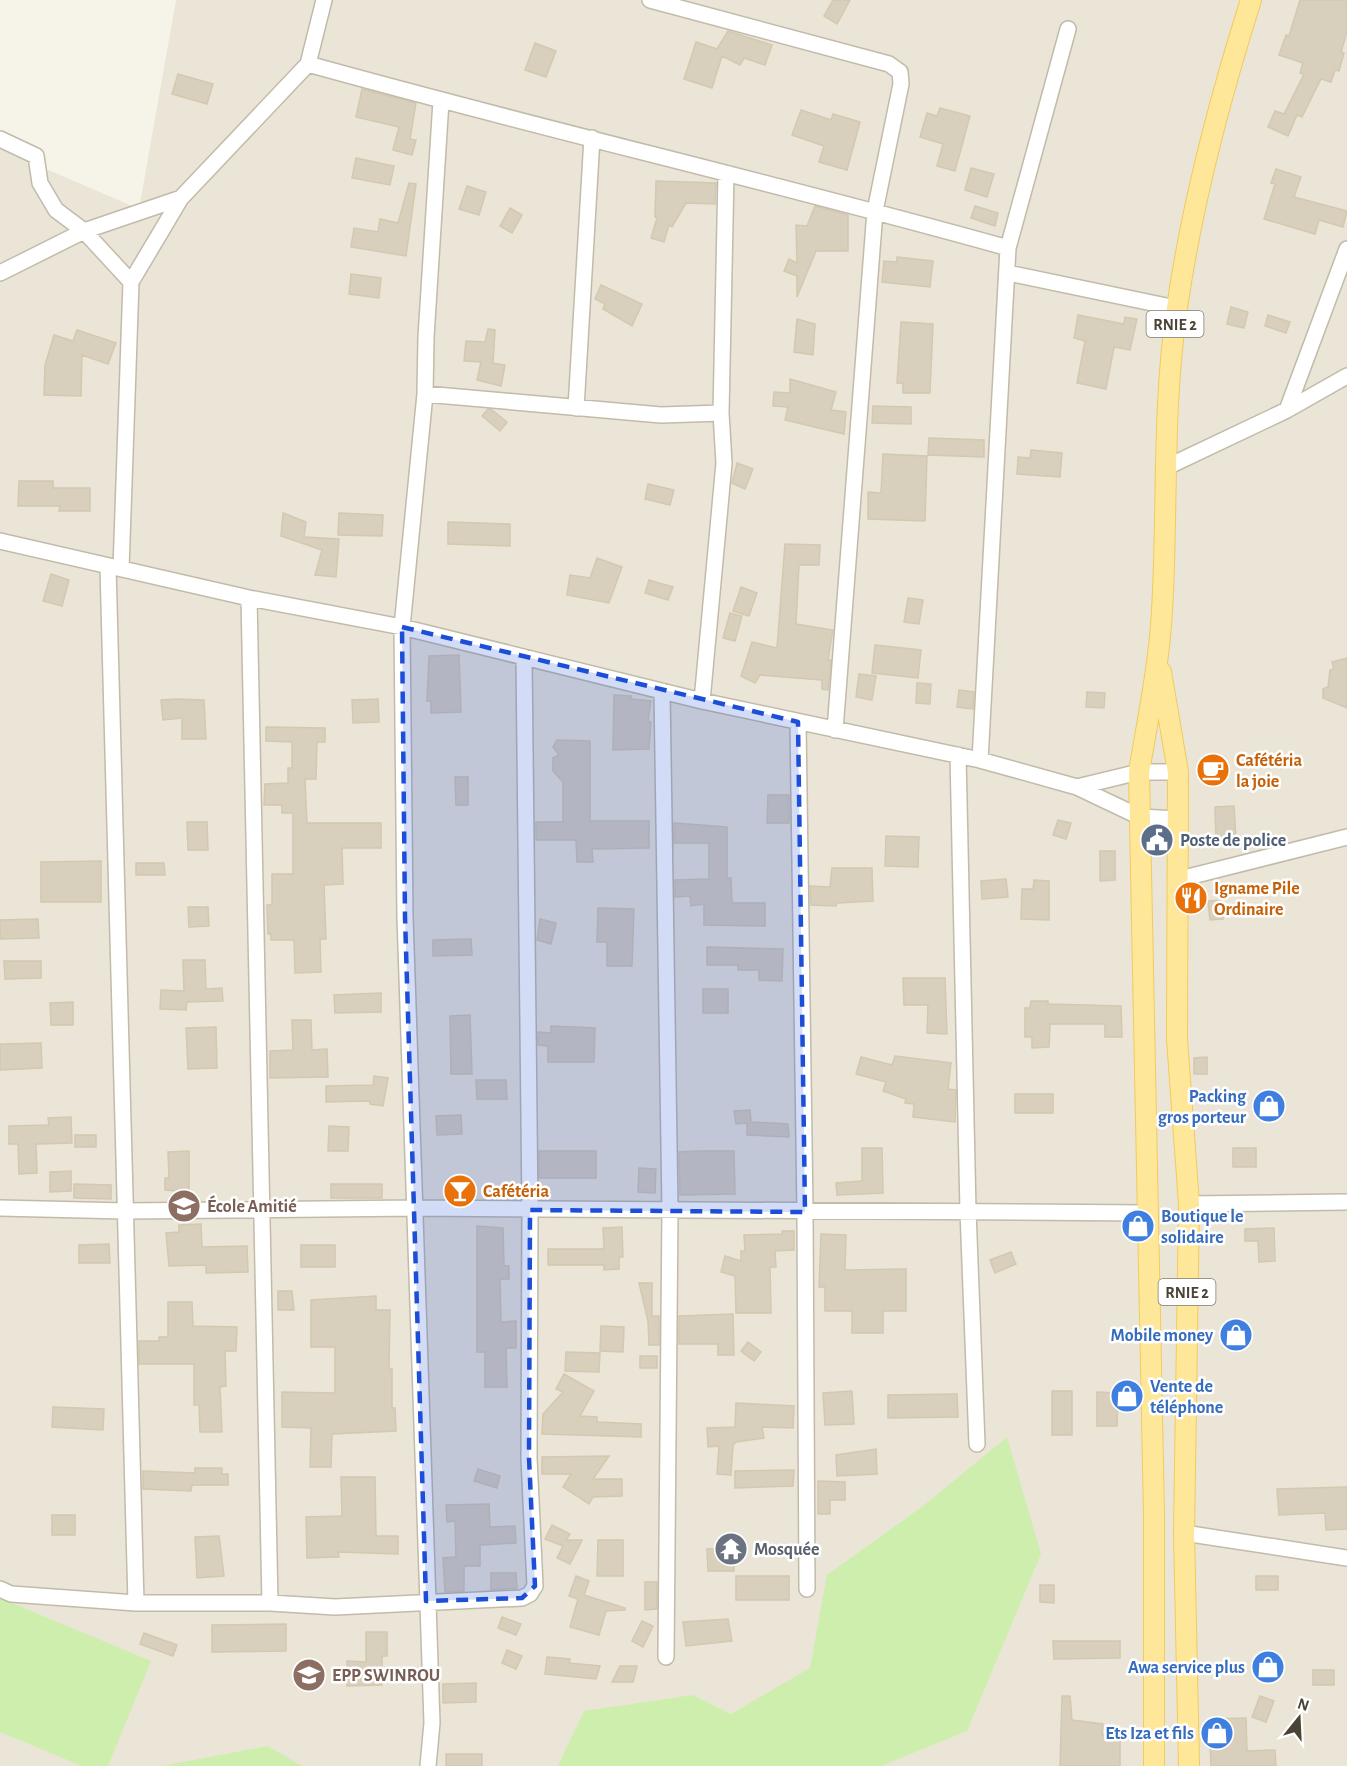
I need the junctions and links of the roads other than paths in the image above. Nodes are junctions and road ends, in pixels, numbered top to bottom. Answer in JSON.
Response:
{"nodes":[{"id":1,"x":324,"y":0,"type":"edge"},
{"id":2,"x":650,"y":0,"type":"edge"},
{"id":3,"x":1251,"y":0,"type":"edge"},
{"id":4,"x":1068,"y":29,"type":"dead end"},
{"id":5,"x":308,"y":64,"type":"junction"},
{"id":6,"x":441,"y":101,"type":"junction"},
{"id":7,"x":0,"y":138,"type":"edge"},
{"id":8,"x":592,"y":138,"type":"junction"},
{"id":9,"x":726,"y":174,"type":"junction"},
{"id":10,"x":181,"y":198,"type":"junction"},
{"id":11,"x":875,"y":211,"type":"junction"},
{"id":12,"x":84,"y":231,"type":"junction"},
{"id":13,"x":1008,"y":248,"type":"junction"},
{"id":14,"x":1347,"y":249,"type":"edge"},
{"id":15,"x":0,"y":273,"type":"edge"},
{"id":16,"x":1008,"y":273,"type":"junction"},
{"id":17,"x":131,"y":282,"type":"junction"},
{"id":18,"x":1176,"y":308,"type":"junction"},
{"id":19,"x":1347,"y":376,"type":"edge"},
{"id":20,"x":425,"y":394,"type":"junction"},
{"id":21,"x":576,"y":408,"type":"junction"},
{"id":22,"x":1287,"y":410,"type":"junction"},
{"id":23,"x":721,"y":413,"type":"junction"},
{"id":24,"x":1167,"y":467,"type":"junction"},
{"id":25,"x":0,"y":541,"type":"edge"},
{"id":26,"x":115,"y":568,"type":"junction"},
{"id":27,"x":249,"y":598,"type":"junction"},
{"id":28,"x":402,"y":627,"type":"junction"},
{"id":29,"x":524,"y":657,"type":"junction"},
{"id":30,"x":1158,"y":657,"type":"junction"},
{"id":31,"x":662,"y":691,"type":"junction"},
{"id":32,"x":702,"y":700,"type":"junction"},
{"id":33,"x":798,"y":722,"type":"junction"},
{"id":34,"x":835,"y":730,"type":"junction"},
{"id":35,"x":958,"y":755,"type":"junction"},
{"id":36,"x":980,"y":760,"type":"junction"},
{"id":37,"x":1139,"y":772,"type":"junction"},
{"id":38,"x":1178,"y":772,"type":"junction"},
{"id":39,"x":1077,"y":787,"type":"junction"},
{"id":40,"x":1140,"y":817,"type":"junction"},
{"id":41,"x":1177,"y":819,"type":"junction"},
{"id":42,"x":1347,"y":837,"type":"edge"},
{"id":43,"x":1180,"y":879,"type":"junction"},
{"id":44,"x":1347,"y":1202,"type":"edge"},
{"id":45,"x":1189,"y":1204,"type":"junction"},
{"id":46,"x":0,"y":1208,"type":"edge"},
{"id":47,"x":416,"y":1208,"type":"junction"},
{"id":48,"x":262,"y":1210,"type":"junction"},
{"id":49,"x":530,"y":1210,"type":"junction"},
{"id":50,"x":670,"y":1210,"type":"junction"},
{"id":51,"x":124,"y":1211,"type":"junction"},
{"id":52,"x":968,"y":1211,"type":"junction"},
{"id":53,"x":805,"y":1212,"type":"junction"},
{"id":54,"x":1146,"y":1213,"type":"junction"},
{"id":55,"x":977,"y":1444,"type":"dead end"},
{"id":56,"x":1185,"y":1533,"type":"junction"},
{"id":57,"x":1347,"y":1558,"type":"edge"},
{"id":58,"x":0,"y":1589,"type":"edge"},
{"id":59,"x":807,"y":1589,"type":"dead end"},
{"id":60,"x":426,"y":1601,"type":"junction"},
{"id":61,"x":136,"y":1603,"type":"junction"},
{"id":62,"x":270,"y":1603,"type":"junction"},
{"id":63,"x":666,"y":1657,"type":"dead end"},
{"id":64,"x":428,"y":1766,"type":"edge"},
{"id":65,"x":1154,"y":1766,"type":"edge"},
{"id":66,"x":1189,"y":1766,"type":"edge"}],
"edges":[{"from":1,"to":5,"type":"street"},
{"from":2,"to":11,"type":"street"},
{"from":3,"to":18,"type":"main road","number":"RNIE 2"},
{"from":4,"to":13,"type":"street"},
{"from":5,"to":6,"type":"street"},
{"from":5,"to":10,"type":"street"},
{"from":6,"to":8,"type":"street"},
{"from":6,"to":20,"type":"street"},
{"from":7,"to":12,"type":"street"},
{"from":8,"to":9,"type":"street"},
{"from":8,"to":21,"type":"street"},
{"from":9,"to":11,"type":"street"},
{"from":9,"to":23,"type":"street"},
{"from":10,"to":12,"type":"street"},
{"from":10,"to":17,"type":"street"},
{"from":11,"to":13,"type":"street"},
{"from":11,"to":34,"type":"street"},
{"from":12,"to":15,"type":"street"},
{"from":12,"to":17,"type":"street"},
{"from":13,"to":16,"type":"street"},
{"from":14,"to":22,"type":"street"},
{"from":16,"to":18,"type":"street"},
{"from":16,"to":36,"type":"street"},
{"from":17,"to":26,"type":"street"},
{"from":18,"to":24,"type":"main road","number":"RNIE 2"},
{"from":19,"to":22,"type":"street"},
{"from":20,"to":21,"type":"street"},
{"from":20,"to":28,"type":"street"},
{"from":21,"to":23,"type":"street"},
{"from":22,"to":24,"type":"street"},
{"from":23,"to":32,"type":"street"},
{"from":24,"to":30,"type":"main road","number":"RNIE 2"},
{"from":25,"to":26,"type":"street"},
{"from":26,"to":27,"type":"street"},
{"from":26,"to":51,"type":"street"},
{"from":27,"to":28,"type":"street"},
{"from":27,"to":48,"type":"street"},
{"from":28,"to":29,"type":"street"},
{"from":28,"to":47,"type":"street"},
{"from":29,"to":31,"type":"street"},
{"from":29,"to":49,"type":"street"},
{"from":30,"to":37,"type":"main road","number":"RNIE 2"},
{"from":30,"to":38,"type":"main road","number":"RNIE 2"},
{"from":31,"to":32,"type":"street"},
{"from":31,"to":50,"type":"street"},
{"from":32,"to":33,"type":"street"},
{"from":33,"to":34,"type":"street"},
{"from":33,"to":53,"type":"street"},
{"from":34,"to":35,"type":"street"},
{"from":35,"to":36,"type":"street"},
{"from":35,"to":52,"type":"street"},
{"from":36,"to":39,"type":"street"},
{"from":37,"to":38,"type":"street"},
{"from":37,"to":39,"type":"street"},
{"from":37,"to":40,"type":"main road","number":"RNIE 2"},
{"from":38,"to":41,"type":"main road","number":"RNIE 2"},
{"from":39,"to":40,"type":"street"},
{"from":40,"to":41,"type":"street"},
{"from":40,"to":54,"type":"main road","number":"RNIE 2"},
{"from":41,"to":43,"type":"main road","number":"RNIE 2"},
{"from":42,"to":43,"type":"street"},
{"from":43,"to":45,"type":"main road","number":"RNIE 2"},
{"from":44,"to":45,"type":"street"},
{"from":45,"to":56,"type":"main road","number":"RNIE 2"},
{"from":46,"to":51,"type":"street"},
{"from":47,"to":48,"type":"street"},
{"from":47,"to":49,"type":"street"},
{"from":47,"to":60,"type":"street"},
{"from":48,"to":51,"type":"street"},
{"from":48,"to":62,"type":"street"},
{"from":49,"to":50,"type":"street"},
{"from":49,"to":60,"type":"street"},
{"from":50,"to":53,"type":"street"},
{"from":50,"to":63,"type":"street"},
{"from":51,"to":61,"type":"street"},
{"from":52,"to":53,"type":"street"},
{"from":52,"to":54,"type":"street"},
{"from":52,"to":55,"type":"street"},
{"from":53,"to":59,"type":"street"},
{"from":54,"to":65,"type":"main road","number":"RNIE 2"},
{"from":56,"to":57,"type":"street"},
{"from":56,"to":66,"type":"main road","number":"RNIE 2"},
{"from":58,"to":61,"type":"street"},
{"from":60,"to":62,"type":"street"},
{"from":60,"to":64,"type":"street"},
{"from":61,"to":62,"type":"street"}]}
